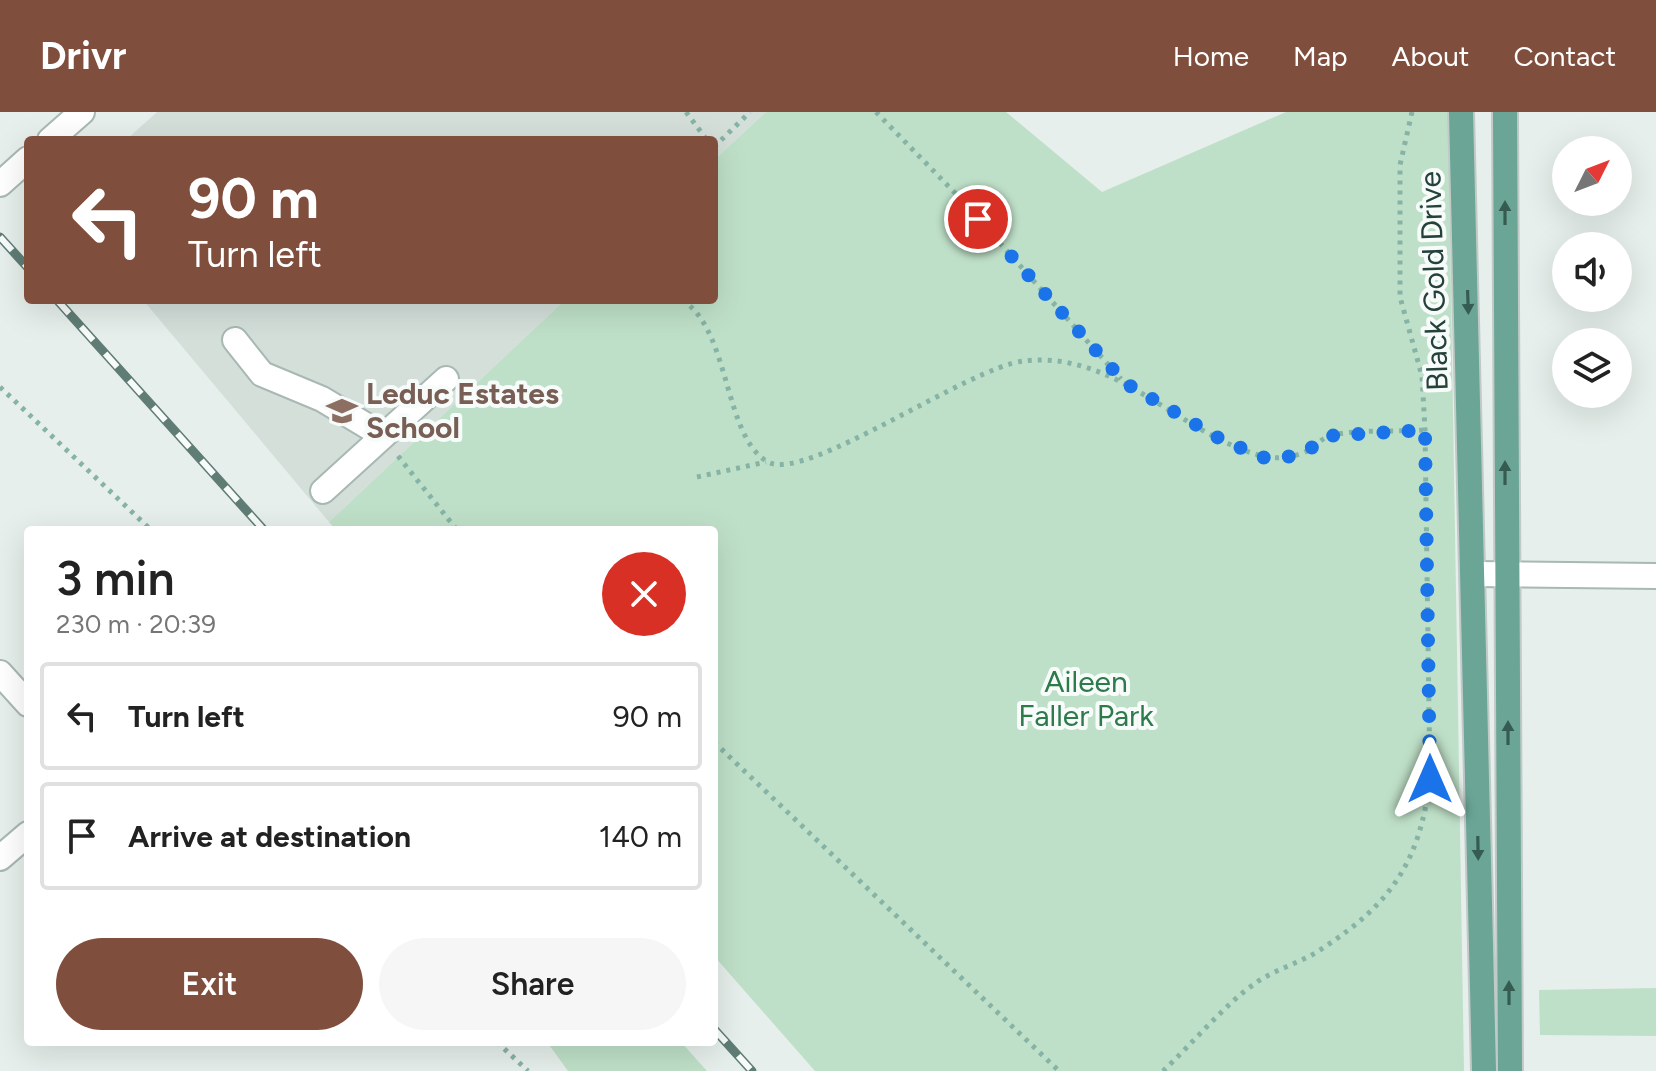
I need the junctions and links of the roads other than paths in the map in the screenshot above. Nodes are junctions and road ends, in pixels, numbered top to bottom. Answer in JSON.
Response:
{"nodes":[{"id":1,"x":82,"y":112,"type":"edge"},
{"id":2,"x":1461,"y":112,"type":"edge"},
{"id":3,"x":1505,"y":112,"type":"edge"},
{"id":4,"x":55,"y":136,"type":"edge"},
{"id":5,"x":24,"y":163,"type":"edge"},
{"id":6,"x":0,"y":184,"type":"edge"},
{"id":7,"x":235,"y":340,"type":"dead end"},
{"id":8,"x":446,"y":379,"type":"dead end"},
{"id":9,"x":382,"y":435,"type":"junction"},
{"id":10,"x":323,"y":491,"type":"dead end"},
{"id":11,"x":1473,"y":574,"type":"junction"},
{"id":12,"x":1505,"y":574,"type":"junction"},
{"id":13,"x":1656,"y":576,"type":"edge"},
{"id":14,"x":0,"y":673,"type":"edge"},
{"id":15,"x":24,"y":700,"type":"edge"},
{"id":16,"x":24,"y":837,"type":"edge"},
{"id":17,"x":0,"y":858,"type":"edge"},
{"id":18,"x":1484,"y":1071,"type":"edge"},
{"id":19,"x":1510,"y":1071,"type":"edge"}],
"edges":[{"from":1,"to":4,"type":"street"},
{"from":2,"to":11,"type":"main road","name":"Black Gold Drive","one_way":true},
{"from":12,"to":3,"type":"main road","one_way":true},
{"from":5,"to":6,"type":"street"},
{"from":7,"to":9,"type":"street"},
{"from":8,"to":9,"type":"street"},
{"from":9,"to":10,"type":"street"},
{"from":11,"to":12,"type":"street"},
{"from":11,"to":18,"type":"main road","name":"Black Gold Drive","one_way":true},
{"from":12,"to":13,"type":"street"},
{"from":19,"to":12,"type":"main road","one_way":true},
{"from":14,"to":15,"type":"street"},
{"from":16,"to":17,"type":"street"}]}
